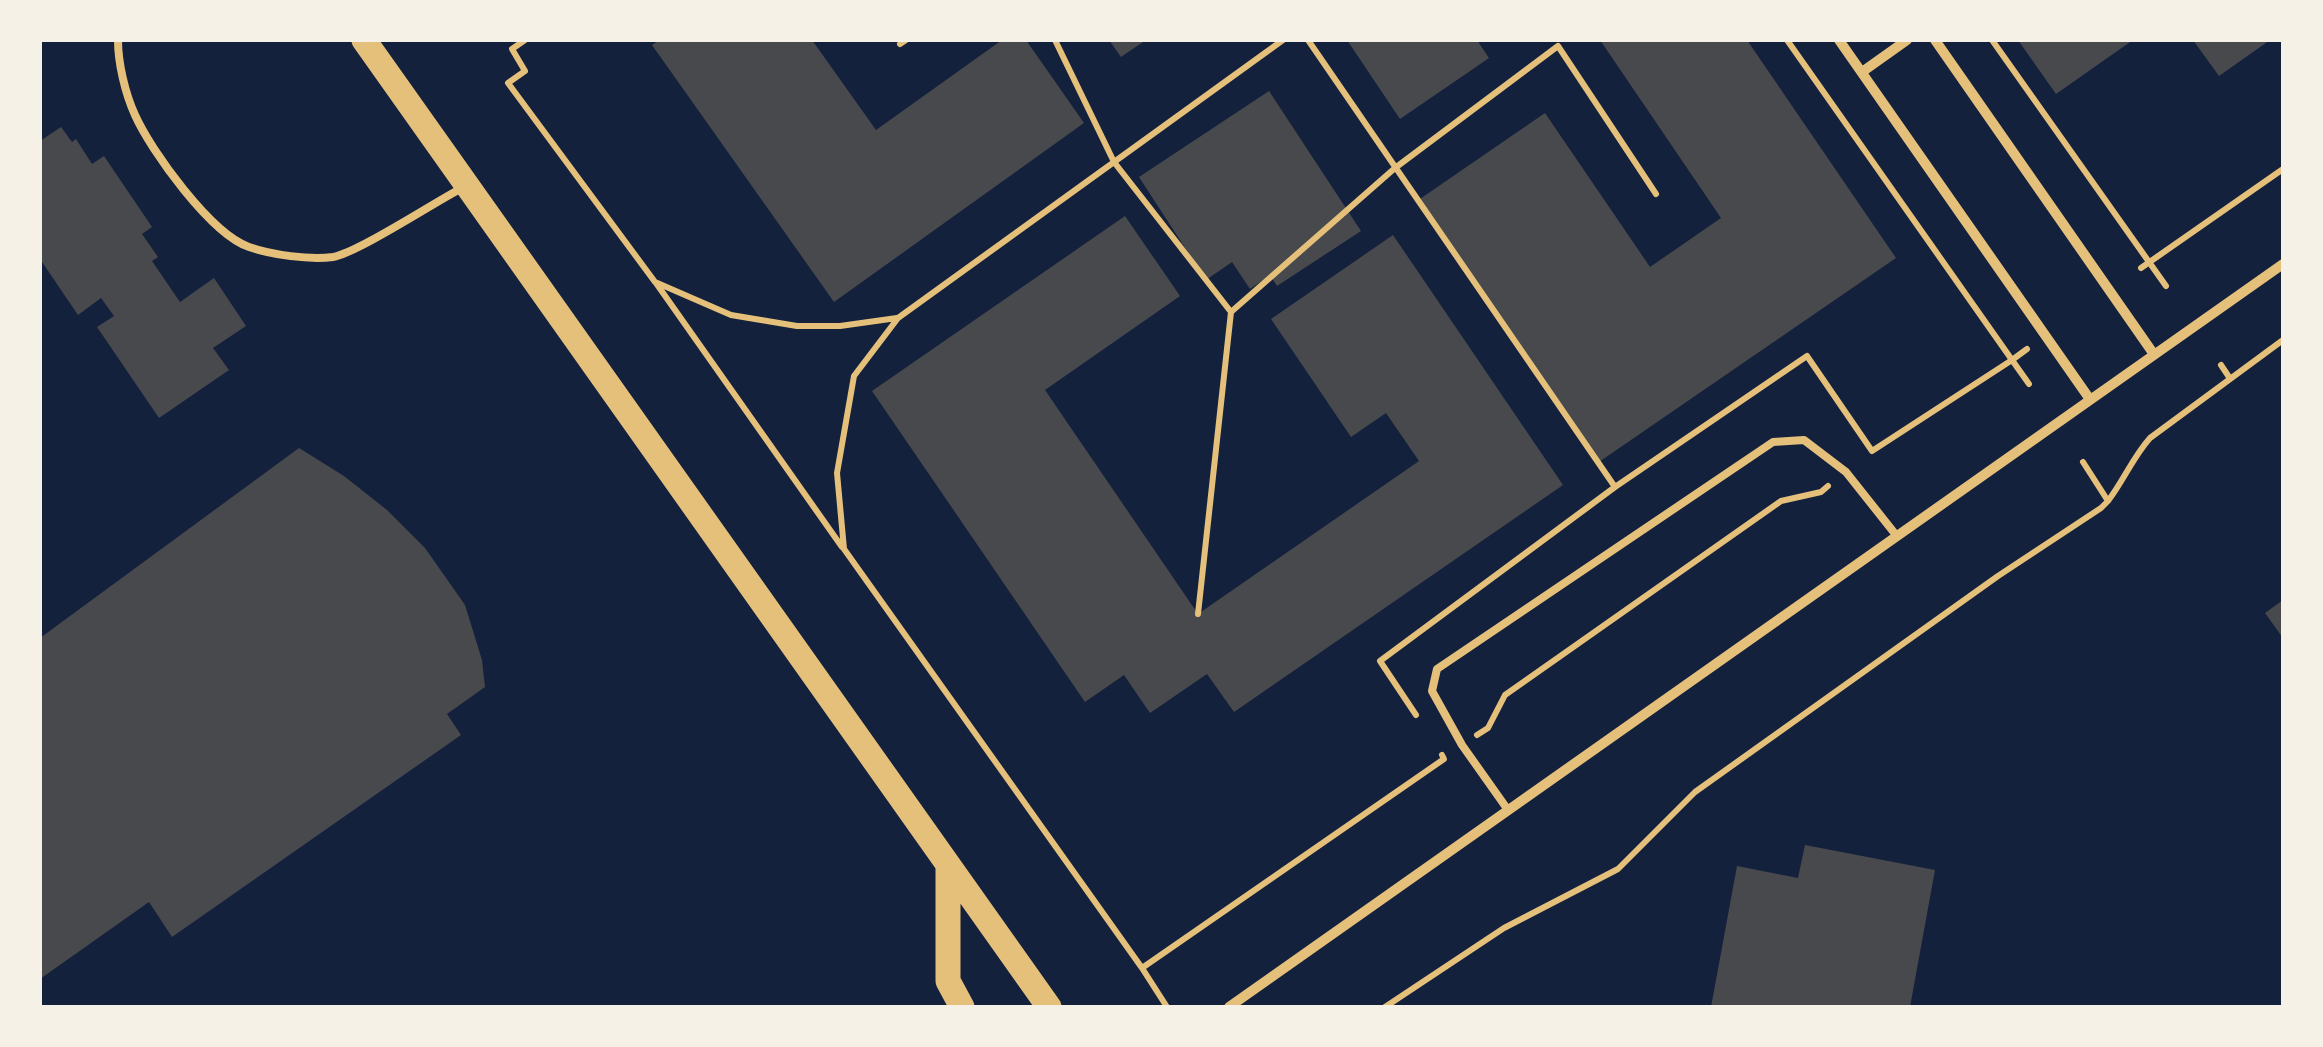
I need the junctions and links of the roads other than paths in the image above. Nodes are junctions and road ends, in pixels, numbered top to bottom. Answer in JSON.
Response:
{"nodes":[{"id":1,"x":118,"y":40,"type":"edge"},
{"id":2,"x":364,"y":40,"type":"edge"},
{"id":3,"x":1839,"y":40,"type":"edge"},
{"id":4,"x":1908,"y":40,"type":"edge"},
{"id":5,"x":1935,"y":40,"type":"edge"},
{"id":6,"x":1862,"y":72,"type":"junction"},
{"id":7,"x":466,"y":185,"type":"junction"},
{"id":8,"x":2283,"y":264,"type":"edge"},
{"id":9,"x":2153,"y":353,"type":"junction"},
{"id":10,"x":2090,"y":398,"type":"junction"},
{"id":11,"x":1896,"y":535,"type":"junction"},
{"id":12,"x":1508,"y":810,"type":"junction"},
{"id":13,"x":948,"y":866,"type":"junction"},
{"id":14,"x":962,"y":1007,"type":"edge"},
{"id":15,"x":1048,"y":1007,"type":"edge"},
{"id":16,"x":1229,"y":1007,"type":"edge"}],
"edges":[{"from":1,"to":7,"type":"lane"},
{"from":2,"to":7,"type":"main road"},
{"from":3,"to":6,"type":"street"},
{"from":4,"to":6,"type":"street"},
{"from":5,"to":9,"type":"street"},
{"from":6,"to":10,"type":"street"},
{"from":7,"to":13,"type":"main road"},
{"from":8,"to":9,"type":"street"},
{"from":9,"to":10,"type":"street"},
{"from":10,"to":11,"type":"street"},
{"from":11,"to":12,"type":"street"},
{"from":11,"to":12,"type":"lane"},
{"from":12,"to":16,"type":"street"},
{"from":13,"to":14,"type":"main road"},
{"from":13,"to":15,"type":"main road"}]}
